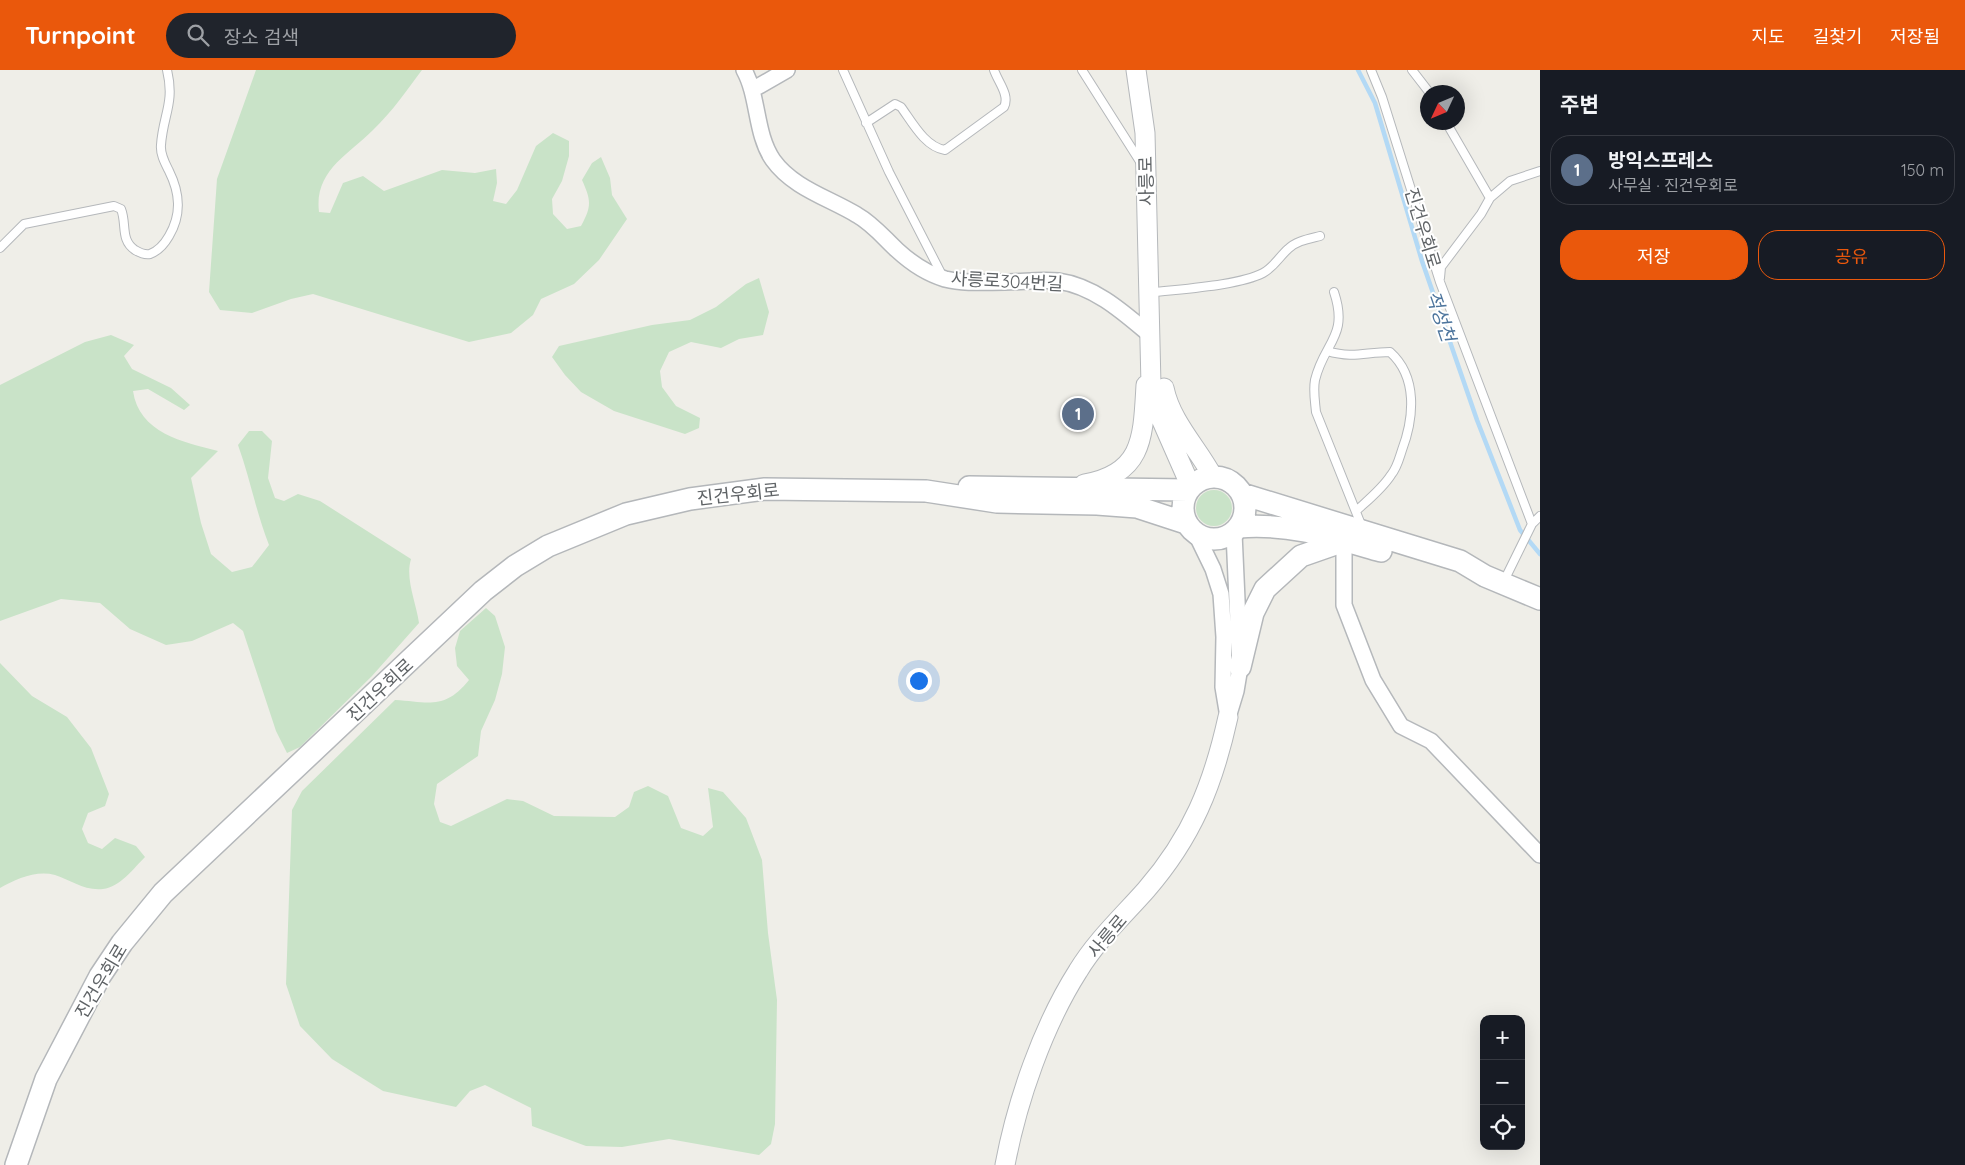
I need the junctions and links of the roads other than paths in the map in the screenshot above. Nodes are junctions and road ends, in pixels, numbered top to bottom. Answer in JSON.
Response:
{"nodes":[{"id":1,"x":167,"y":70,"type":"edge"},
{"id":2,"x":744,"y":70,"type":"edge"},
{"id":3,"x":787,"y":70,"type":"edge"},
{"id":4,"x":843,"y":70,"type":"edge"},
{"id":5,"x":994,"y":70,"type":"edge"},
{"id":6,"x":1082,"y":70,"type":"edge"},
{"id":7,"x":1136,"y":70,"type":"edge"},
{"id":8,"x":1371,"y":70,"type":"edge"},
{"id":9,"x":1412,"y":70,"type":"edge"},
{"id":10,"x":1424,"y":85,"type":"edge"},
{"id":11,"x":752,"y":90,"type":"junction"},
{"id":12,"x":866,"y":123,"type":"junction"},
{"id":13,"x":1451,"y":130,"type":"edge"},
{"id":14,"x":1540,"y":171,"type":"edge"},
{"id":15,"x":1146,"y":172,"type":"junction"},
{"id":16,"x":1490,"y":198,"type":"junction"},
{"id":17,"x":1320,"y":236,"type":"dead end"},
{"id":18,"x":0,"y":248,"type":"edge"},
{"id":19,"x":944,"y":278,"type":"junction"},
{"id":20,"x":1440,"y":282,"type":"junction"},
{"id":21,"x":1334,"y":292,"type":"dead end"},
{"id":22,"x":1148,"y":293,"type":"junction"},
{"id":23,"x":1149,"y":334,"type":"junction"},
{"id":24,"x":1327,"y":351,"type":"junction"},
{"id":25,"x":1213,"y":477,"type":"junction"},
{"id":26,"x":1064,"y":488,"type":"junction"},
{"id":27,"x":1190,"y":489,"type":"junction"},
{"id":28,"x":926,"y":491,"type":"junction"},
{"id":29,"x":1242,"y":494,"type":"junction"},
{"id":30,"x":1356,"y":511,"type":"junction"},
{"id":31,"x":1540,"y":516,"type":"edge"},
{"id":32,"x":1532,"y":524,"type":"junction"},
{"id":33,"x":1192,"y":529,"type":"junction"},
{"id":34,"x":1236,"y":530,"type":"junction"},
{"id":35,"x":1363,"y":531,"type":"junction"},
{"id":36,"x":1344,"y":541,"type":"junction"},
{"id":37,"x":1494,"y":580,"type":"junction"},
{"id":38,"x":1540,"y":599,"type":"edge"},
{"id":39,"x":1240,"y":667,"type":"junction"},
{"id":40,"x":1228,"y":718,"type":"junction"},
{"id":41,"x":1540,"y":855,"type":"edge"},
{"id":42,"x":16,"y":1165,"type":"edge"},
{"id":43,"x":1005,"y":1165,"type":"edge"}],
"edges":[{"from":1,"to":18,"type":"lane"},
{"from":2,"to":11,"type":"street","name":"사릉로304번길"},
{"from":3,"to":11,"type":"street"},
{"from":4,"to":12,"type":"lane"},
{"from":5,"to":12,"type":"lane"},
{"from":6,"to":15,"type":"lane"},
{"from":7,"to":15,"type":"street","name":"사릉로"},
{"from":8,"to":20,"type":"lane","name":"진건우회로"},
{"from":9,"to":10,"type":"lane"},
{"from":11,"to":19,"type":"street","name":"사릉로304번길"},
{"from":12,"to":19,"type":"lane"},
{"from":13,"to":16,"type":"lane"},
{"from":14,"to":16,"type":"lane"},
{"from":15,"to":22,"type":"street","name":"사릉로"},
{"from":16,"to":20,"type":"lane"},
{"from":17,"to":22,"type":"lane"},
{"from":19,"to":23,"type":"street","name":"사릉로304번길"},
{"from":20,"to":32,"type":"lane","name":"진건우회로"},
{"from":21,"to":24,"type":"lane"},
{"from":22,"to":23,"type":"street","name":"사릉로"},
{"from":23,"to":25,"type":"street","name":"사릉로"},
{"from":23,"to":26,"type":"street"},
{"from":23,"to":27,"type":"street","name":"사릉로"},
{"from":24,"to":30,"type":"lane"},
{"from":24,"to":30,"type":"lane"},
{"from":25,"to":27,"type":"main road"},
{"from":25,"to":29,"type":"main road"},
{"from":26,"to":27,"type":"main road","name":"진건우회로"},
{"from":26,"to":28,"type":"main road","name":"진건우회로"},
{"from":27,"to":33,"type":"main road"},
{"from":28,"to":33,"type":"main road","name":"진건우회로"},
{"from":28,"to":42,"type":"main road","name":"진건우회로"},
{"from":29,"to":34,"type":"main road"},
{"from":29,"to":35,"type":"main road"},
{"from":30,"to":35,"type":"lane"},
{"from":31,"to":32,"type":"lane"},
{"from":32,"to":37,"type":"lane"},
{"from":33,"to":34,"type":"main road"},
{"from":33,"to":40,"type":"street","name":"사릉로"},
{"from":34,"to":36,"type":"main road"},
{"from":34,"to":39,"type":"street","name":"사릉로"},
{"from":35,"to":37,"type":"main road"},
{"from":36,"to":37,"type":"main road"},
{"from":36,"to":39,"type":"main road"},
{"from":36,"to":41,"type":"street"},
{"from":37,"to":38,"type":"main road"},
{"from":39,"to":40,"type":"street","name":"사릉로"},
{"from":40,"to":43,"type":"street","name":"사릉로"}]}
